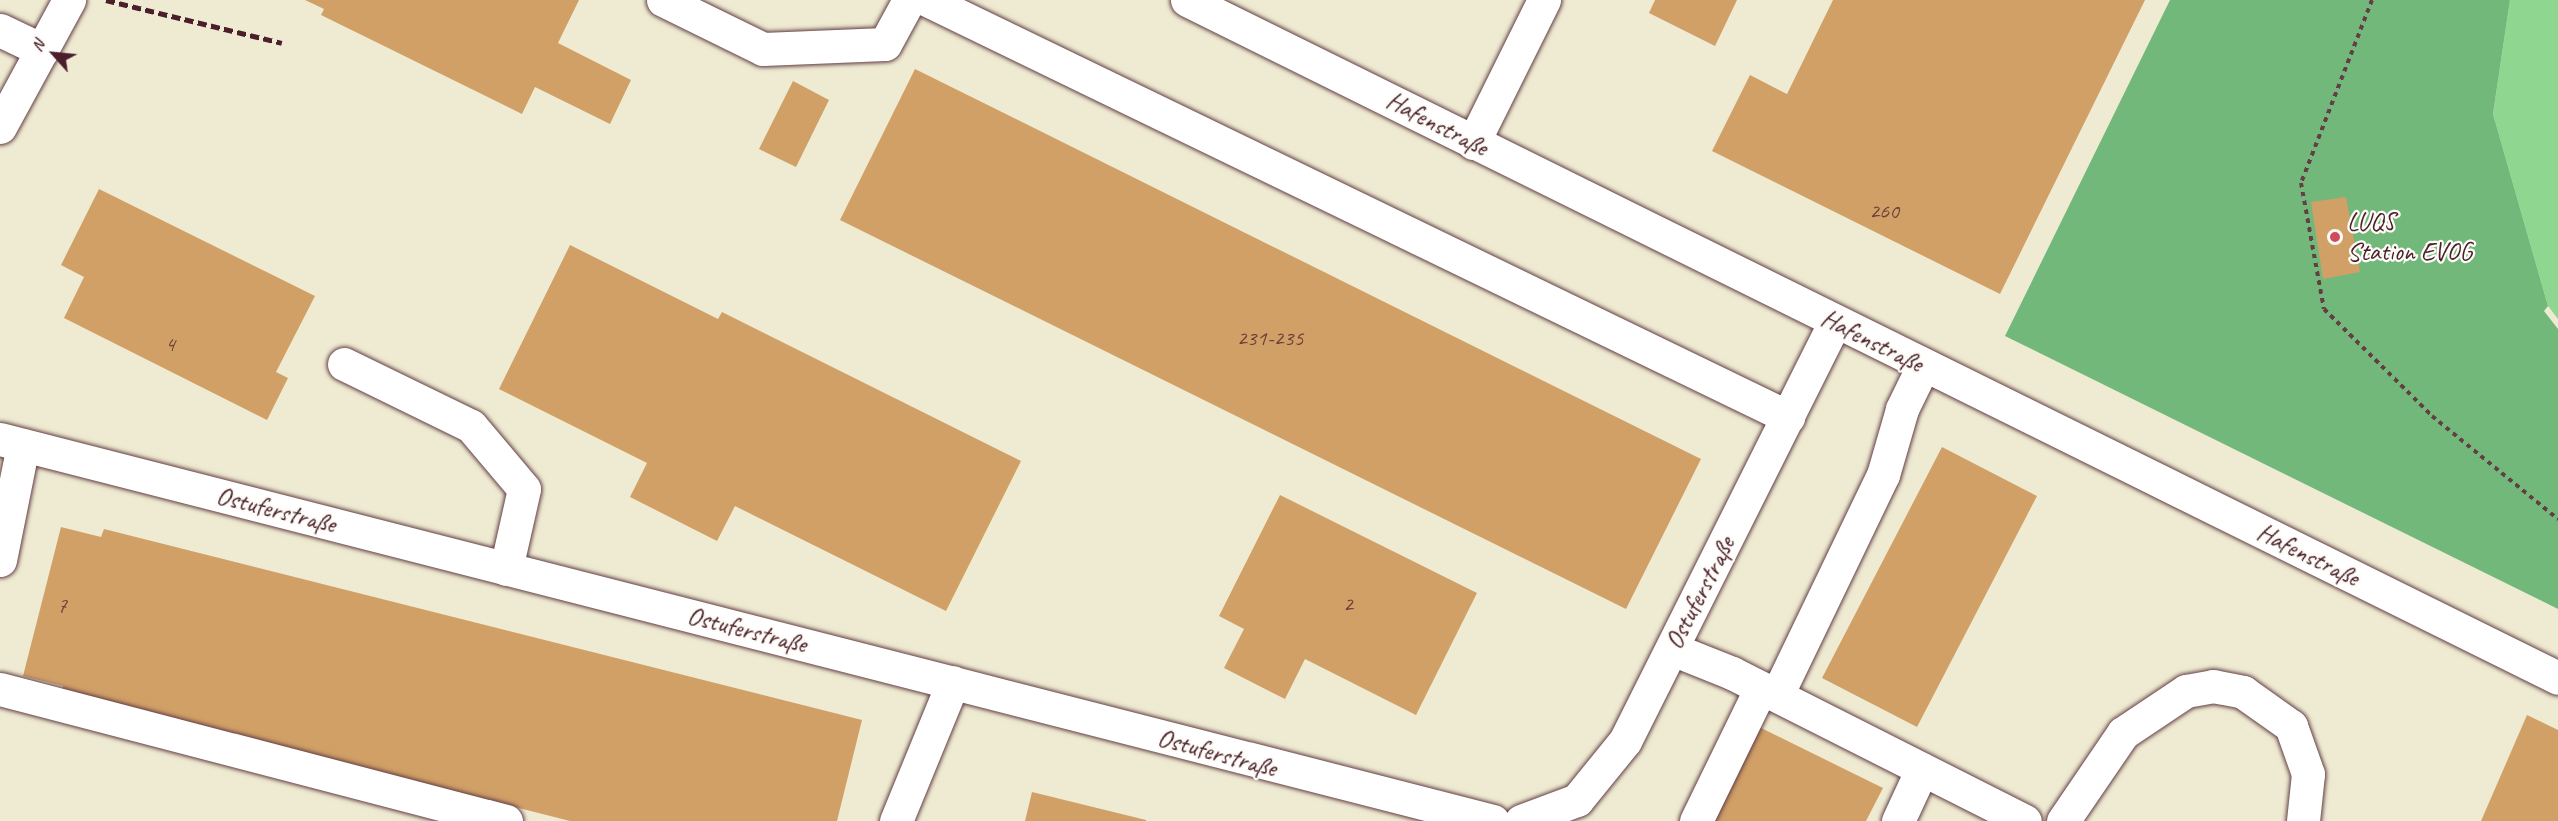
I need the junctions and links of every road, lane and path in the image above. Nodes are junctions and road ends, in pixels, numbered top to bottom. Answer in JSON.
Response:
{"nodes":[{"id":1,"x":69,"y":0,"type":"edge"},
{"id":2,"x":663,"y":0,"type":"edge"},
{"id":3,"x":909,"y":0,"type":"edge"},
{"id":4,"x":927,"y":0,"type":"edge"},
{"id":5,"x":1188,"y":0,"type":"edge"},
{"id":6,"x":1544,"y":0,"type":"edge"},
{"id":7,"x":2372,"y":0,"type":"edge"},
{"id":8,"x":0,"y":30,"type":"edge"},
{"id":9,"x":42,"y":50,"type":"junction"},
{"id":10,"x":0,"y":127,"type":"edge"},
{"id":11,"x":1473,"y":142,"type":"junction"},
{"id":12,"x":1834,"y":323,"type":"junction"},
{"id":13,"x":344,"y":364,"type":"dead end"},
{"id":14,"x":1923,"y":366,"type":"junction"},
{"id":15,"x":1788,"y":417,"type":"junction"},
{"id":16,"x":11,"y":442,"type":"edge"},
{"id":17,"x":2558,"y":519,"type":"edge"},
{"id":18,"x":0,"y":560,"type":"edge"},
{"id":19,"x":506,"y":569,"type":"junction"},
{"id":20,"x":1672,"y":649,"type":"junction"},
{"id":21,"x":2558,"y":678,"type":"edge"},
{"id":22,"x":953,"y":682,"type":"junction"},
{"id":23,"x":0,"y":689,"type":"edge"},
{"id":24,"x":1769,"y":691,"type":"junction"},
{"id":25,"x":1922,"y":769,"type":"junction"},
{"id":26,"x":506,"y":821,"type":"edge"},
{"id":27,"x":896,"y":821,"type":"edge"},
{"id":28,"x":1493,"y":821,"type":"edge"},
{"id":29,"x":1521,"y":821,"type":"edge"},
{"id":30,"x":1696,"y":821,"type":"edge"},
{"id":31,"x":1898,"y":821,"type":"edge"},
{"id":32,"x":2025,"y":821,"type":"edge"},
{"id":33,"x":2063,"y":821,"type":"edge"},
{"id":34,"x":2303,"y":821,"type":"edge"}],
"edges":[{"from":1,"to":9,"type":"street"},
{"from":2,"to":3,"type":"street"},
{"from":4,"to":15,"type":"street"},
{"from":5,"to":11,"type":"street","name":"Hafenstraße"},
{"from":6,"to":11,"type":"street"},
{"from":7,"to":17,"type":"path"},
{"from":8,"to":9,"type":"street"},
{"from":9,"to":10,"type":"street"},
{"from":11,"to":12,"type":"street","name":"Hafenstraße"},
{"from":12,"to":14,"type":"street","name":"Hafenstraße"},
{"from":12,"to":15,"type":"street","name":"Ostuferstraße"},
{"from":13,"to":19,"type":"street"},
{"from":14,"to":21,"type":"street","name":"Hafenstraße"},
{"from":14,"to":24,"type":"street"},
{"from":15,"to":20,"type":"street","name":"Ostuferstraße"},
{"from":16,"to":18,"type":"street"},
{"from":16,"to":19,"type":"street","name":"Ostuferstraße"},
{"from":19,"to":22,"type":"street","name":"Ostuferstraße"},
{"from":20,"to":24,"type":"street"},
{"from":20,"to":29,"type":"street","name":"Ostuferstraße"},
{"from":22,"to":27,"type":"street"},
{"from":22,"to":28,"type":"street","name":"Ostuferstraße"},
{"from":23,"to":26,"type":"street"},
{"from":24,"to":25,"type":"street"},
{"from":24,"to":30,"type":"street"},
{"from":25,"to":31,"type":"street"},
{"from":25,"to":32,"type":"street"},
{"from":33,"to":34,"type":"street"}]}
